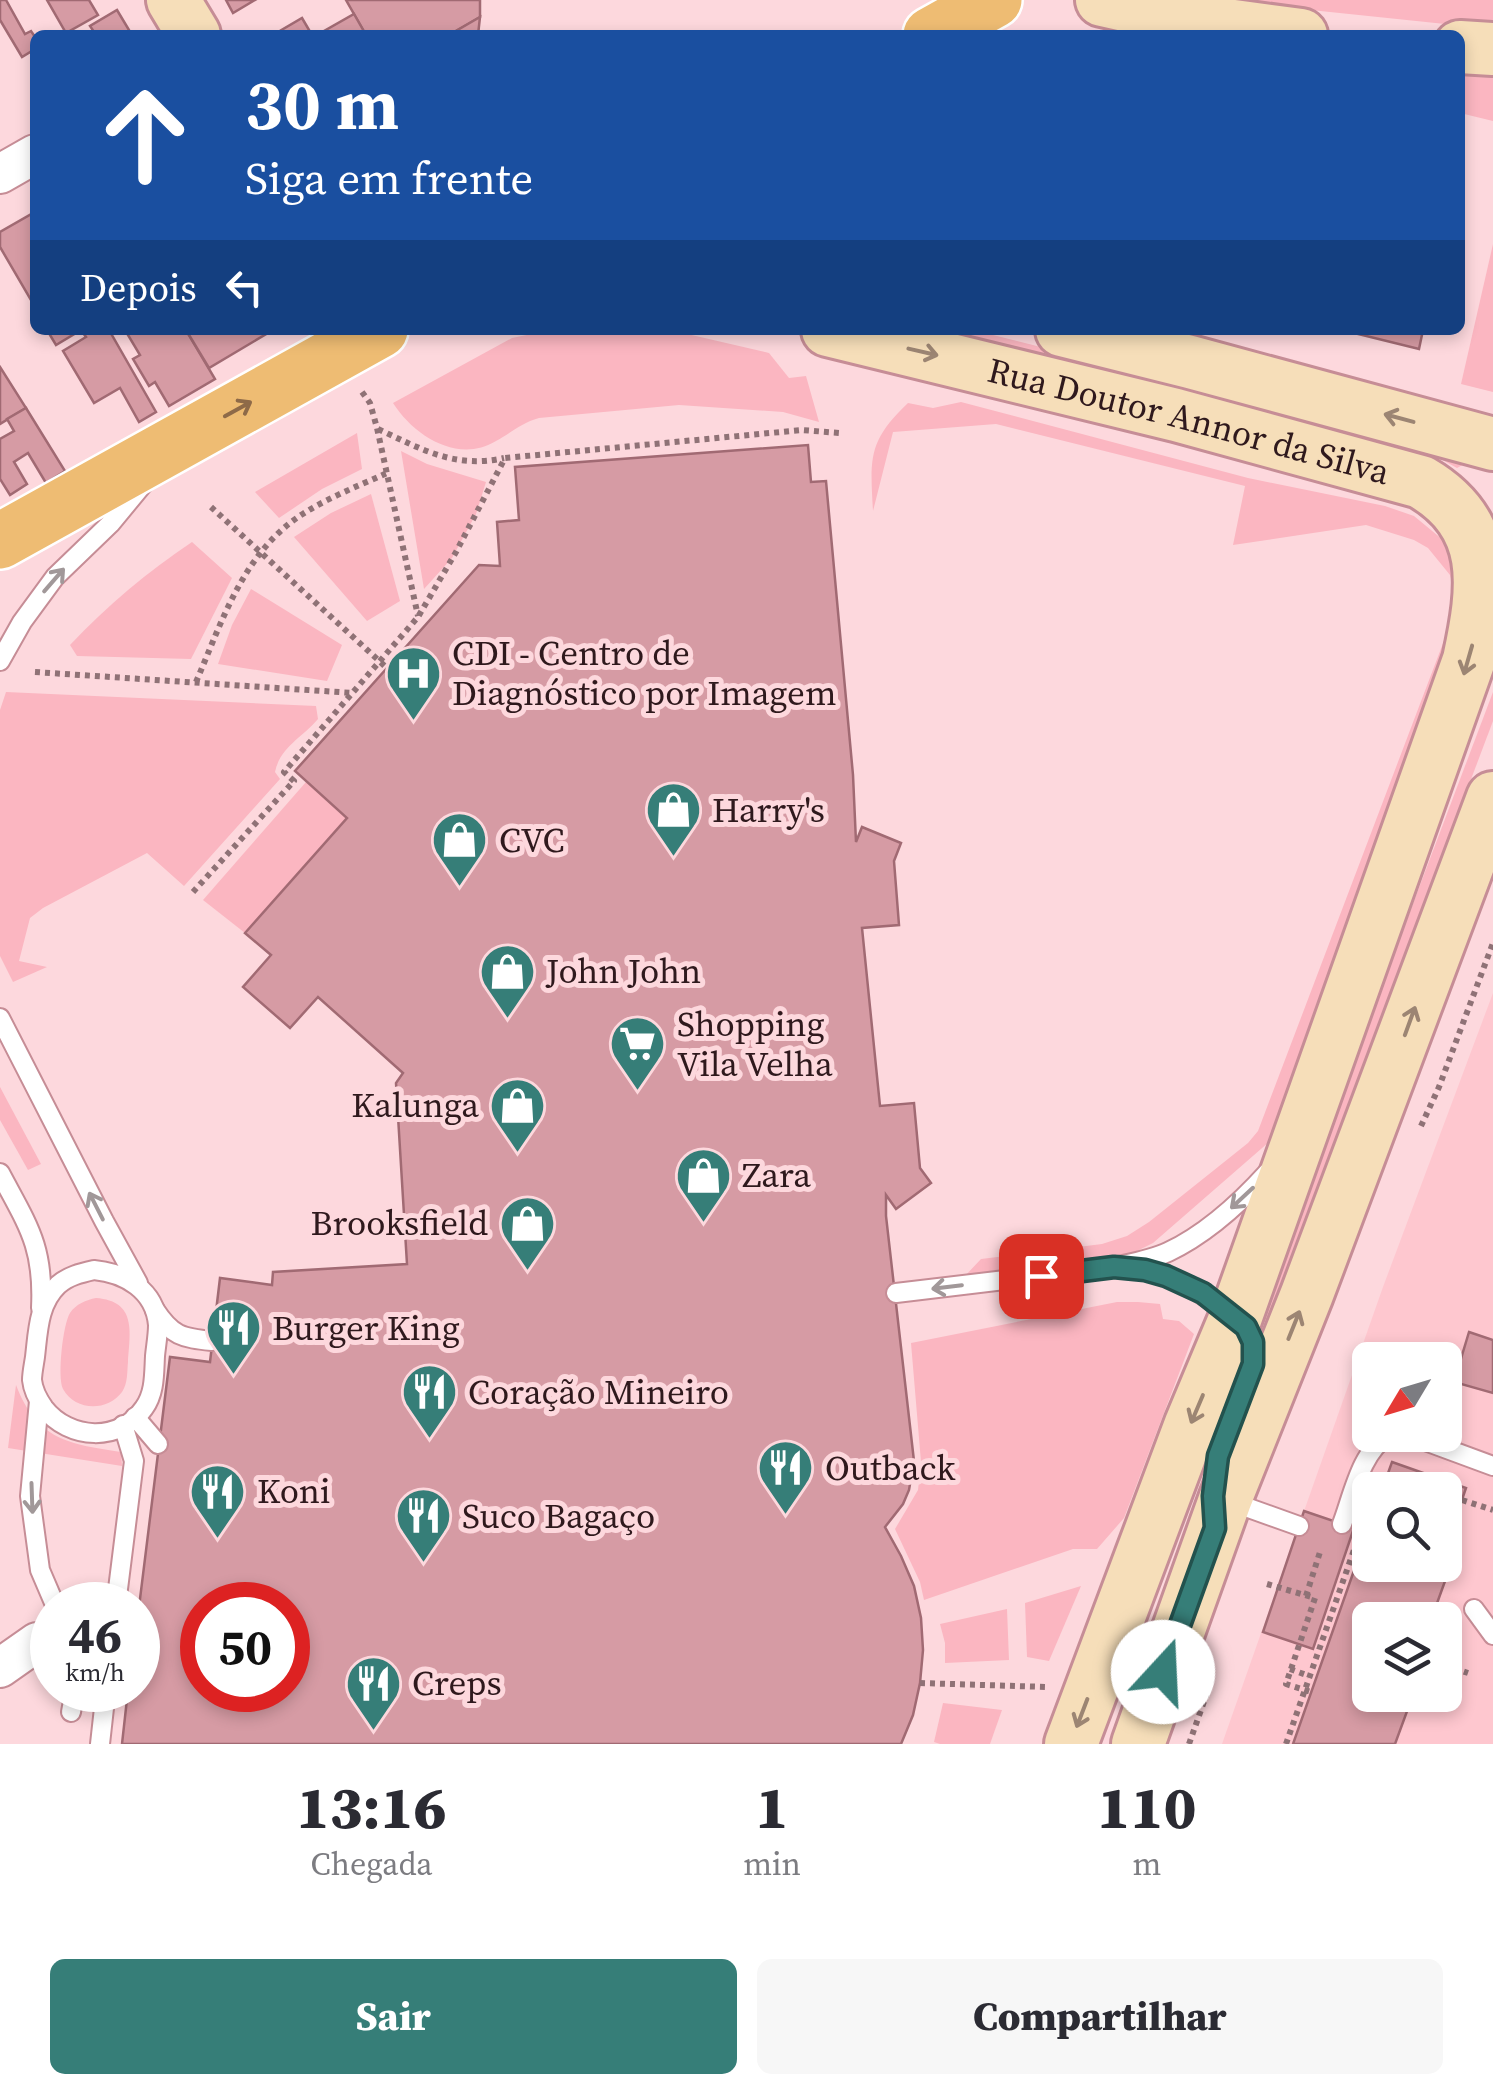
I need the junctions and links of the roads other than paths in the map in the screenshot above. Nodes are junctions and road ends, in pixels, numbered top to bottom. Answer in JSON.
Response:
{"nodes":[{"id":1,"x":173,"y":0,"type":"edge"},
{"id":2,"x":994,"y":0,"type":"edge"},
{"id":3,"x":1102,"y":0,"type":"edge"},
{"id":4,"x":191,"y":30,"type":"edge"},
{"id":5,"x":940,"y":30,"type":"edge"},
{"id":6,"x":1253,"y":30,"type":"edge"},
{"id":7,"x":1465,"y":47,"type":"edge"},
{"id":8,"x":1493,"y":50,"type":"edge"},
{"id":9,"x":30,"y":157,"type":"edge"},
{"id":10,"x":0,"y":174,"type":"edge"},
{"id":11,"x":367,"y":335,"type":"edge"},
{"id":12,"x":848,"y":335,"type":"edge"},
{"id":13,"x":1082,"y":335,"type":"edge"},
{"id":14,"x":177,"y":443,"type":"junction"},
{"id":15,"x":1493,"y":444,"type":"edge"},
{"id":16,"x":1493,"y":477,"type":"edge"},
{"id":17,"x":1483,"y":535,"type":"edge"},
{"id":18,"x":0,"y":541,"type":"edge"},
{"id":19,"x":0,"y":660,"type":"edge"},
{"id":20,"x":1493,"y":798,"type":"edge"},
{"id":21,"x":0,"y":1018,"type":"edge"},
{"id":22,"x":1305,"y":1124,"type":"junction"},
{"id":23,"x":0,"y":1173,"type":"edge"},
{"id":24,"x":1114,"y":1267,"type":"junction"},
{"id":25,"x":896,"y":1293,"type":"dead end"},
{"id":26,"x":148,"y":1300,"type":"junction"},
{"id":27,"x":40,"y":1316,"type":"junction"},
{"id":28,"x":1235,"y":1319,"type":"junction"},
{"id":29,"x":212,"y":1341,"type":"dead end"},
{"id":30,"x":39,"y":1401,"type":"junction"},
{"id":31,"x":129,"y":1421,"type":"junction"},
{"id":32,"x":158,"y":1444,"type":"dead end"},
{"id":33,"x":1371,"y":1452,"type":"edge"},
{"id":34,"x":1455,"y":1452,"type":"edge"},
{"id":35,"x":1493,"y":1466,"type":"edge"},
{"id":36,"x":1220,"y":1514,"type":"junction"},
{"id":37,"x":1342,"y":1524,"type":"dead end"},
{"id":38,"x":1299,"y":1526,"type":"dead end"},
{"id":39,"x":45,"y":1582,"type":"edge"},
{"id":40,"x":119,"y":1582,"type":"edge"},
{"id":41,"x":1474,"y":1609,"type":"dead end"},
{"id":42,"x":1493,"y":1635,"type":"edge"},
{"id":43,"x":30,"y":1647,"type":"edge"},
{"id":44,"x":0,"y":1668,"type":"edge"},
{"id":45,"x":104,"y":1712,"type":"edge"},
{"id":46,"x":100,"y":1744,"type":"edge"},
{"id":47,"x":1071,"y":1744,"type":"edge"},
{"id":48,"x":1138,"y":1744,"type":"edge"}],
"edges":[{"from":1,"to":4,"type":"main road"},
{"from":2,"to":5,"type":"main road"},
{"from":3,"to":6,"type":"main road"},
{"from":7,"to":8,"type":"main road"},
{"from":9,"to":10,"type":"street"},
{"from":14,"to":11,"type":"main road","one_way":true},
{"from":12,"to":17,"type":"main road","name":"Rua Doutor Annor da Silva","one_way":true},
{"from":15,"to":13,"type":"main road","name":"Rua Doutor Annor da Silva","one_way":true},
{"from":14,"to":18,"type":"main road"},
{"from":19,"to":14,"type":"lane","one_way":true},
{"from":16,"to":17,"type":"main road"},
{"from":17,"to":22,"type":"main road","one_way":true},
{"from":36,"to":20,"type":"main road","one_way":true},
{"from":26,"to":21,"type":"lane","one_way":true},
{"from":22,"to":24,"type":"lane","one_way":true},
{"from":22,"to":28,"type":"main road"},
{"from":23,"to":27,"type":"lane"},
{"from":24,"to":25,"type":"lane","one_way":true},
{"from":24,"to":28,"type":"lane"},
{"from":26,"to":27,"type":"lane"},
{"from":26,"to":29,"type":"lane"},
{"from":26,"to":31,"type":"lane"},
{"from":27,"to":30,"type":"lane"},
{"from":28,"to":36,"type":"main road"},
{"from":28,"to":47,"type":"main road","one_way":true},
{"from":30,"to":31,"type":"lane"},
{"from":30,"to":39,"type":"lane","one_way":true},
{"from":31,"to":32,"type":"lane"},
{"from":31,"to":40,"type":"lane"},
{"from":33,"to":37,"type":"lane"},
{"from":34,"to":35,"type":"lane"},
{"from":36,"to":38,"type":"lane"},
{"from":36,"to":48,"type":"main road"},
{"from":41,"to":42,"type":"lane"},
{"from":43,"to":44,"type":"street"},
{"from":45,"to":46,"type":"lane"}]}
